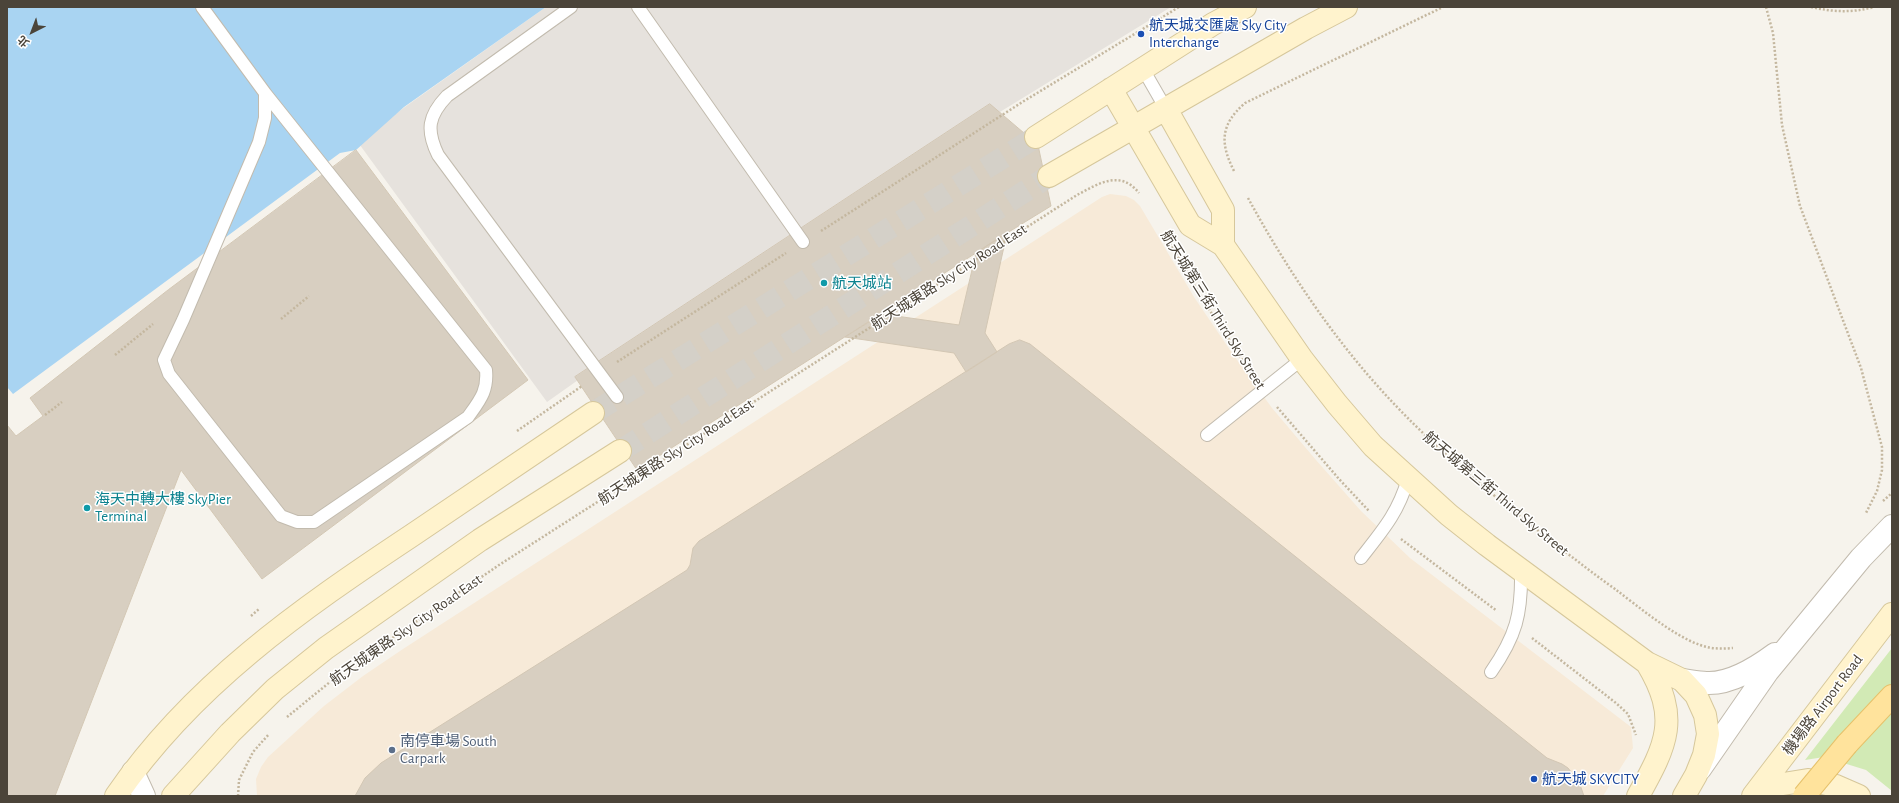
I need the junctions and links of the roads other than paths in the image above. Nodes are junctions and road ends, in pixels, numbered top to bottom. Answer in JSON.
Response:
{"nodes":[{"id":1,"x":202,"y":7,"type":"edge"},
{"id":2,"x":571,"y":7,"type":"edge"},
{"id":3,"x":638,"y":7,"type":"edge"},
{"id":4,"x":1245,"y":7,"type":"edge"},
{"id":5,"x":1346,"y":7,"type":"edge"},
{"id":6,"x":1143,"y":69,"type":"junction"},
{"id":7,"x":1111,"y":89,"type":"junction"},
{"id":8,"x":265,"y":94,"type":"junction"},
{"id":9,"x":1166,"y":109,"type":"junction"},
{"id":10,"x":1133,"y":128,"type":"junction"},
{"id":11,"x":1036,"y":137,"type":"tunnel mouth"},
{"id":12,"x":1049,"y":176,"type":"tunnel mouth"},
{"id":13,"x":803,"y":242,"type":"dead end"},
{"id":14,"x":1223,"y":245,"type":"junction"},
{"id":15,"x":1302,"y":359,"type":"junction"},
{"id":16,"x":617,"y":397,"type":"dead end"},
{"id":17,"x":594,"y":413,"type":"tunnel mouth"},
{"id":18,"x":1207,"y":435,"type":"dead end"},
{"id":19,"x":620,"y":451,"type":"tunnel mouth"},
{"id":20,"x":1408,"y":479,"type":"junction"},
{"id":21,"x":1892,"y":526,"type":"edge"},
{"id":22,"x":1361,"y":558,"type":"dead end"},
{"id":23,"x":1521,"y":570,"type":"junction"},
{"id":24,"x":1892,"y":614,"type":"edge"},
{"id":25,"x":1792,"y":642,"type":"junction"},
{"id":26,"x":1647,"y":663,"type":"junction"},
{"id":27,"x":1491,"y":672,"type":"dead end"},
{"id":28,"x":1682,"y":680,"type":"junction"},
{"id":29,"x":1892,"y":696,"type":"edge"},
{"id":30,"x":133,"y":772,"type":"junction"},
{"id":31,"x":1696,"y":775,"type":"junction"},
{"id":32,"x":116,"y":796,"type":"edge"},
{"id":33,"x":144,"y":796,"type":"edge"},
{"id":34,"x":173,"y":796,"type":"edge"},
{"id":35,"x":1638,"y":796,"type":"edge"},
{"id":36,"x":1684,"y":796,"type":"edge"},
{"id":37,"x":1753,"y":796,"type":"edge"},
{"id":38,"x":1761,"y":796,"type":"edge"},
{"id":39,"x":1804,"y":796,"type":"edge"},
{"id":40,"x":1859,"y":796,"type":"edge"}],
"edges":[{"from":1,"to":8,"type":"lane"},
{"from":2,"to":16,"type":"lane"},
{"from":3,"to":13,"type":"lane"},
{"from":4,"to":6,"type":"street"},
{"from":5,"to":9,"type":"street"},
{"from":6,"to":7,"type":"street"},
{"from":6,"to":9,"type":"lane"},
{"from":7,"to":10,"type":"street","name":"航天城第三街 Third Sky Street"},
{"from":7,"to":11,"type":"street"},
{"from":8,"to":8,"type":"lane"},
{"from":9,"to":10,"type":"street"},
{"from":9,"to":14,"type":"street"},
{"from":10,"to":12,"type":"street"},
{"from":10,"to":14,"type":"street","name":"航天城第三街 Third Sky Street"},
{"from":14,"to":15,"type":"street","name":"航天城第三街 Third Sky Street"},
{"from":15,"to":18,"type":"lane"},
{"from":15,"to":20,"type":"street","name":"航天城第三街 Third Sky Street"},
{"from":17,"to":30,"type":"street"},
{"from":19,"to":34,"type":"street","name":"航天城東路 Sky City Road East"},
{"from":20,"to":22,"type":"lane"},
{"from":20,"to":23,"type":"street","name":"航天城第三街 Third Sky Street"},
{"from":21,"to":25,"type":"street"},
{"from":23,"to":26,"type":"street","name":"航天城第三街 Third Sky Street"},
{"from":23,"to":27,"type":"lane"},
{"from":24,"to":37,"type":"street","name":"機場路 Airport Road"},
{"from":25,"to":28,"type":"street"},
{"from":25,"to":31,"type":"street"},
{"from":26,"to":28,"type":"street","name":"航天城第三街 Third Sky Street"},
{"from":26,"to":35,"type":"street"},
{"from":28,"to":31,"type":"street"},
{"from":29,"to":39,"type":"main road","bridge":true},
{"from":30,"to":32,"type":"street"},
{"from":30,"to":33,"type":"street"},
{"from":31,"to":36,"type":"street"},
{"from":38,"to":40,"type":"street"}]}
